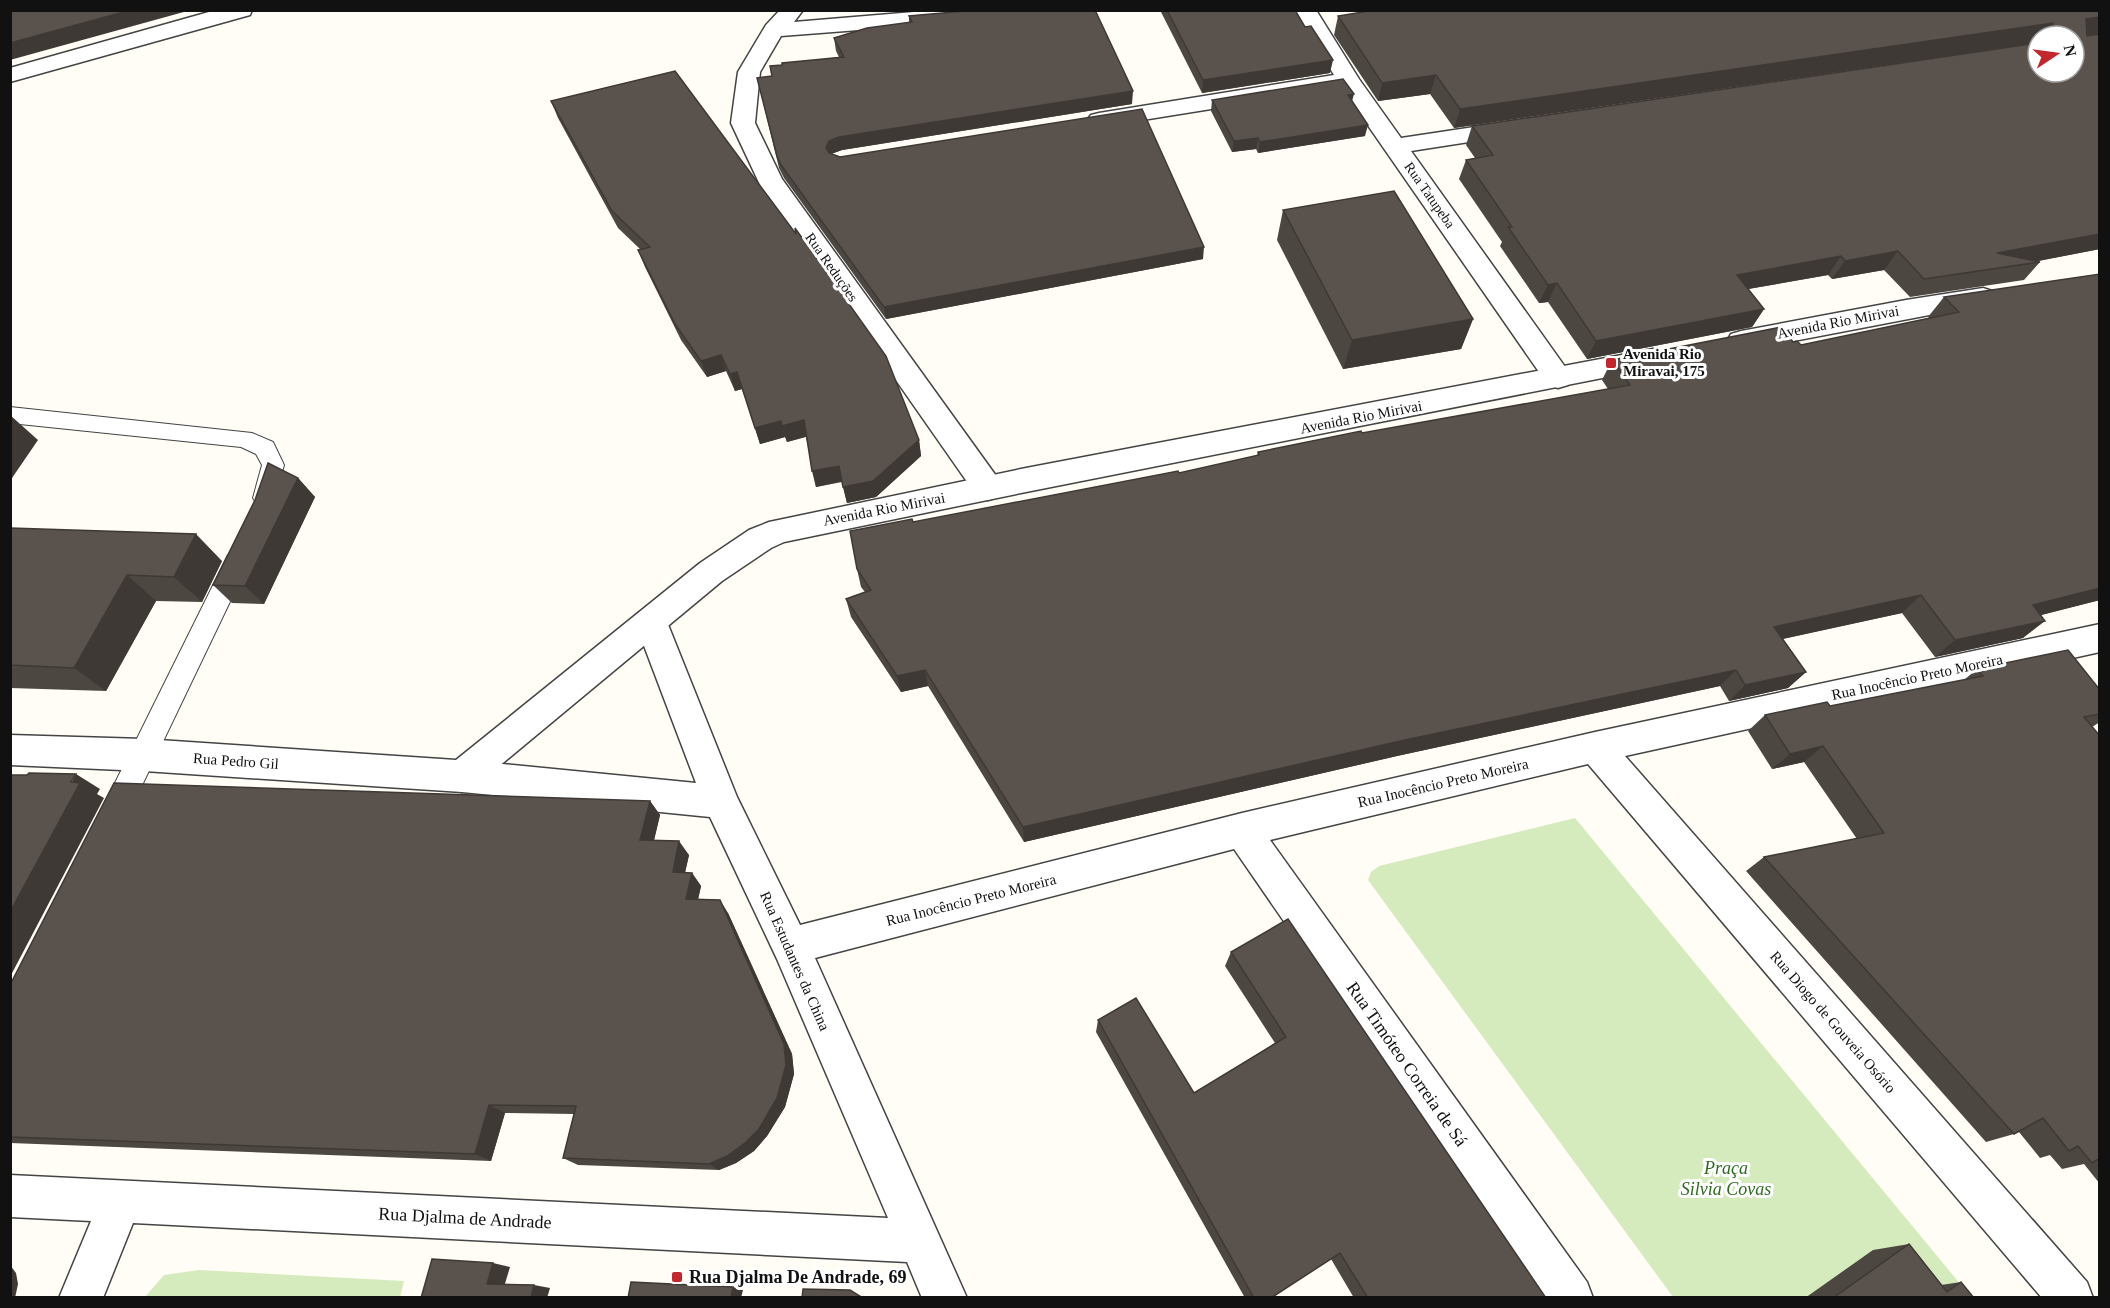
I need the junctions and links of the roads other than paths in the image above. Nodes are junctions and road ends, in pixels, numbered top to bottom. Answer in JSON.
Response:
{"nodes":[{"id":1,"x":242,"y":10,"type":"edge"},
{"id":2,"x":793,"y":10,"type":"edge"},
{"id":3,"x":915,"y":10,"type":"edge"},
{"id":4,"x":1027,"y":10,"type":"edge"},
{"id":5,"x":1305,"y":10,"type":"edge"},
{"id":6,"x":879,"y":23,"type":"junction"},
{"id":7,"x":774,"y":30,"type":"junction"},
{"id":8,"x":10,"y":75,"type":"edge"},
{"id":9,"x":1348,"y":81,"type":"junction"},
{"id":10,"x":1077,"y":123,"type":"edge"},
{"id":11,"x":1535,"y":125,"type":"edge"},
{"id":12,"x":1395,"y":146,"type":"junction"},
{"id":13,"x":2008,"y":294,"type":"edge"},
{"id":14,"x":1714,"y":347,"type":"edge"},
{"id":15,"x":1680,"y":353,"type":"edge"},
{"id":16,"x":1558,"y":378,"type":"junction"},
{"id":17,"x":10,"y":415,"type":"edge"},
{"id":18,"x":988,"y":488,"type":"junction"},
{"id":19,"x":651,"y":622,"type":"junction"},
{"id":20,"x":2097,"y":641,"type":"edge"},
{"id":21,"x":1595,"y":747,"type":"junction"},
{"id":22,"x":10,"y":750,"type":"edge"},
{"id":23,"x":144,"y":755,"type":"junction"},
{"id":24,"x":462,"y":776,"type":"junction"},
{"id":25,"x":721,"y":802,"type":"junction"},
{"id":26,"x":1242,"y":830,"type":"junction"},
{"id":27,"x":101,"y":838,"type":"edge"},
{"id":28,"x":790,"y":946,"type":"junction"},
{"id":29,"x":10,"y":1196,"type":"edge"},
{"id":30,"x":121,"y":1201,"type":"junction"},
{"id":31,"x":919,"y":1241,"type":"junction"},
{"id":32,"x":81,"y":1298,"type":"edge"},
{"id":33,"x":945,"y":1298,"type":"edge"},
{"id":34,"x":1571,"y":1298,"type":"edge"},
{"id":35,"x":2071,"y":1298,"type":"edge"}],
"edges":[{"from":1,"to":8,"type":"street"},
{"from":2,"to":7,"type":"street","name":"Rua Reduções"},
{"from":3,"to":6,"type":"street"},
{"from":4,"to":6,"type":"street"},
{"from":5,"to":9,"type":"street","name":"Rua Tatupeba"},
{"from":6,"to":7,"type":"street"},
{"from":7,"to":18,"type":"street","name":"Rua Reduções"},
{"from":9,"to":10,"type":"street"},
{"from":9,"to":12,"type":"street","name":"Rua Tatupeba"},
{"from":11,"to":12,"type":"street"},
{"from":12,"to":16,"type":"street","name":"Rua Tatupeba"},
{"from":13,"to":14,"type":"street","name":"Avenida Rio Mirivai"},
{"from":15,"to":16,"type":"street","name":"Avenida Rio Mirivai"},
{"from":16,"to":18,"type":"street","name":"Avenida Rio Mirivai"},
{"from":17,"to":23,"type":"lane"},
{"from":18,"to":19,"type":"street","name":"Avenida Rio Mirivai"},
{"from":19,"to":24,"type":"street"},
{"from":19,"to":25,"type":"street","name":"Rua Estudantes da China"},
{"from":20,"to":21,"type":"street","name":"Rua Inocêncio Preto Moreira"},
{"from":21,"to":26,"type":"street","name":"Rua Inocêncio Preto Moreira"},
{"from":21,"to":35,"type":"street","name":"Rua Diogo de Gouveia Osório"},
{"from":22,"to":23,"type":"street","name":"Rua Pedro Gil"},
{"from":23,"to":24,"type":"street","name":"Rua Pedro Gil"},
{"from":23,"to":27,"type":"lane"},
{"from":24,"to":25,"type":"street","name":"Rua Pedro Gil"},
{"from":25,"to":28,"type":"street","name":"Rua Estudantes da China"},
{"from":26,"to":28,"type":"street","name":"Rua Inocêncio Preto Moreira"},
{"from":26,"to":34,"type":"street","name":"Rua Timóteo Correia de Sá"},
{"from":28,"to":31,"type":"street","name":"Rua Estudantes da China"},
{"from":29,"to":30,"type":"street","name":"Rua Djalma de Andrade"},
{"from":30,"to":31,"type":"street","name":"Rua Djalma de Andrade"},
{"from":30,"to":32,"type":"street"},
{"from":31,"to":33,"type":"street","name":"Rua Estudantes da China"}]}
